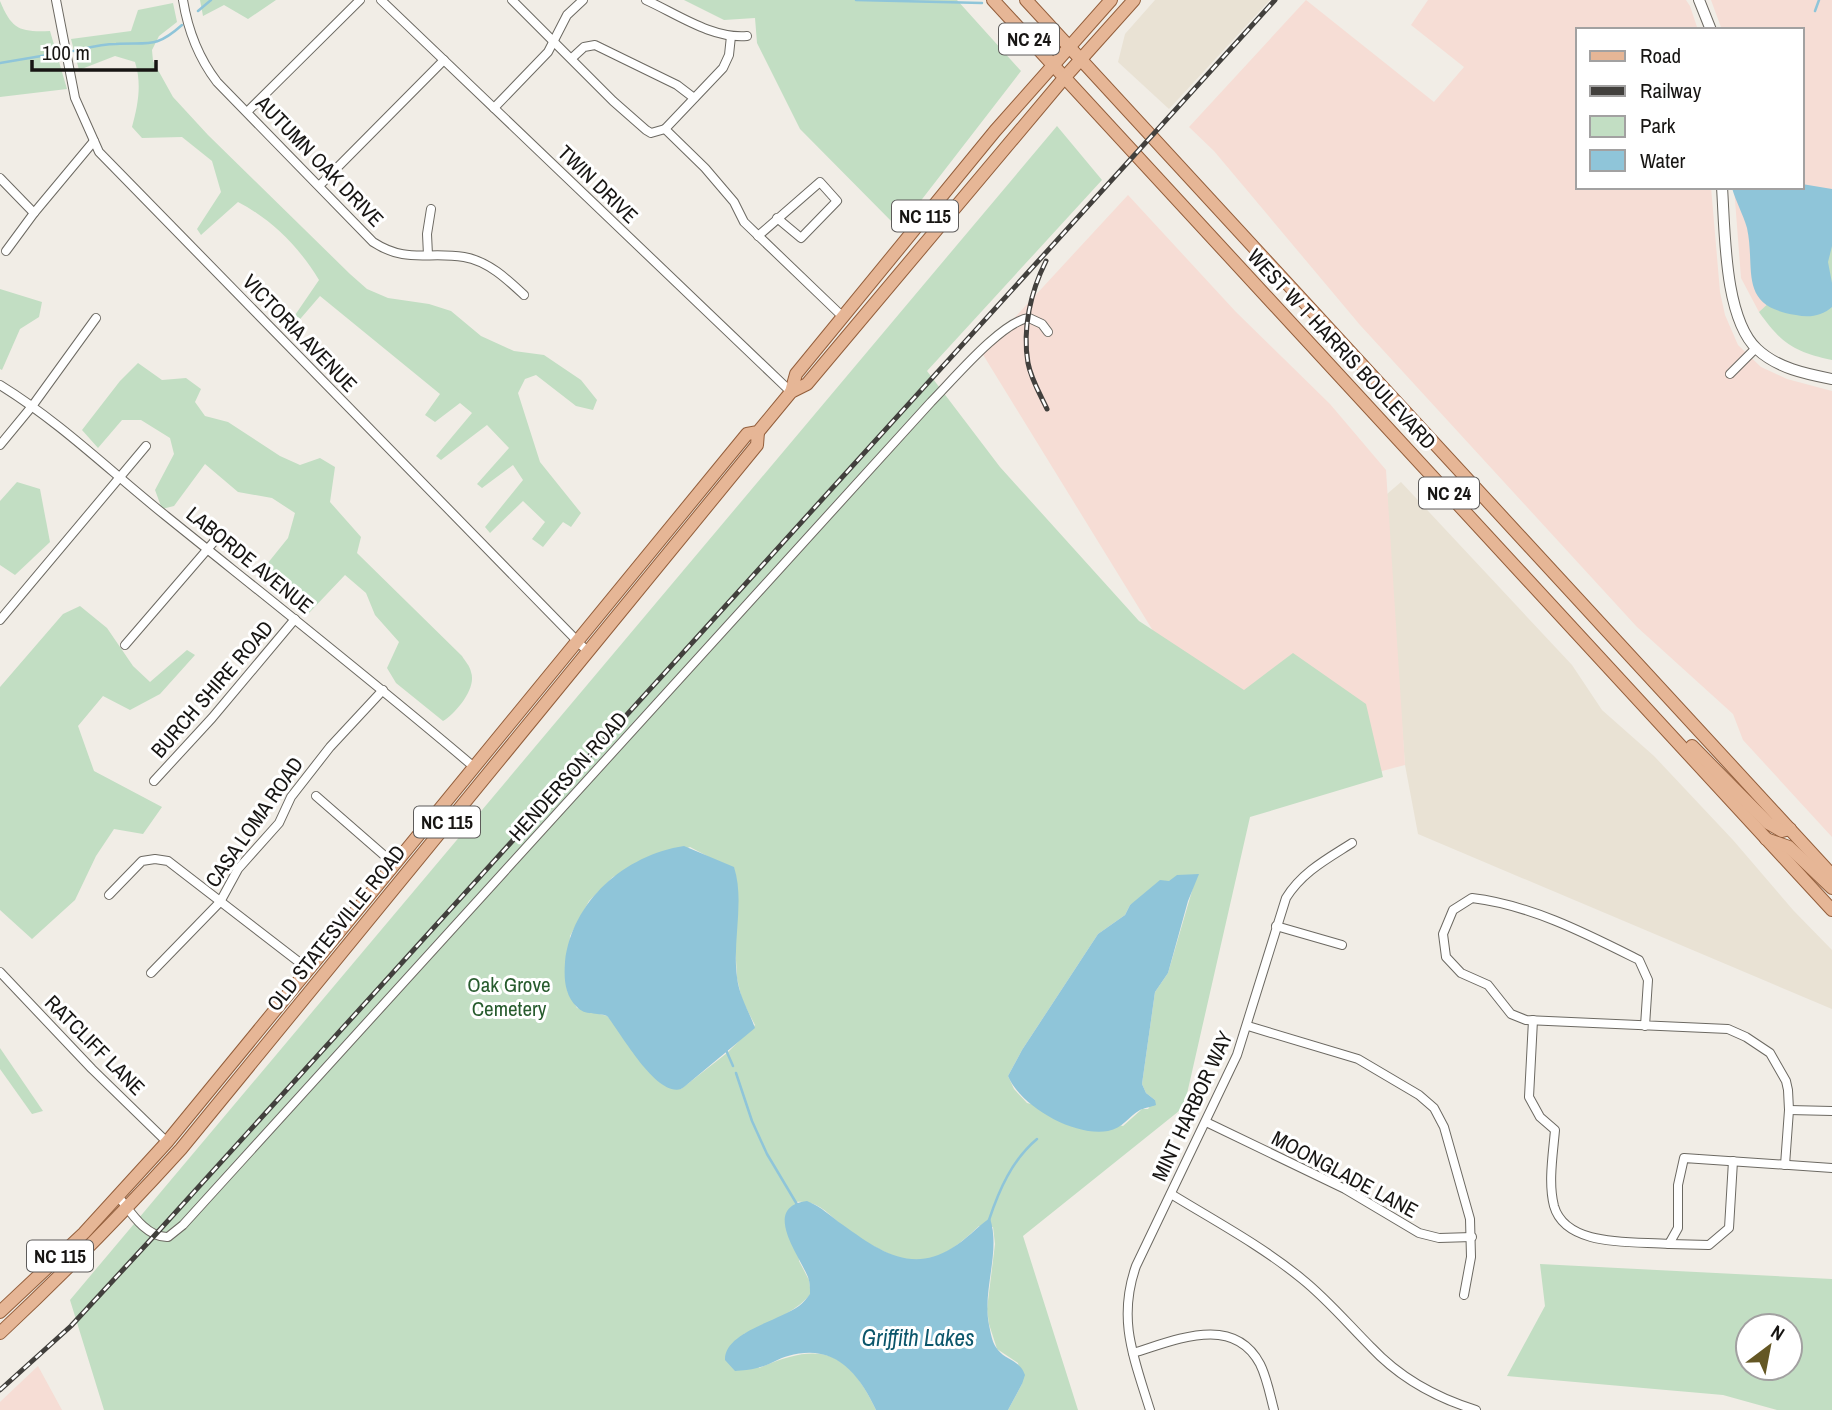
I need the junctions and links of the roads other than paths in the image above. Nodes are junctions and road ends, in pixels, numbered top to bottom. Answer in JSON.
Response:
{"nodes":[{"id":1,"x":56,"y":0,"type":"edge"},
{"id":2,"x":183,"y":0,"type":"edge"},
{"id":3,"x":360,"y":0,"type":"edge"},
{"id":4,"x":381,"y":0,"type":"edge"},
{"id":5,"x":512,"y":0,"type":"edge"},
{"id":6,"x":583,"y":0,"type":"edge"},
{"id":7,"x":646,"y":0,"type":"edge"},
{"id":8,"x":993,"y":0,"type":"edge"},
{"id":9,"x":1026,"y":0,"type":"edge"},
{"id":10,"x":1111,"y":0,"type":"edge"},
{"id":11,"x":1135,"y":0,"type":"edge"},
{"id":12,"x":1699,"y":0,"type":"edge"},
{"id":13,"x":1710,"y":28,"type":"edge"},
{"id":14,"x":731,"y":36,"type":"junction"},
{"id":15,"x":747,"y":36,"type":"dead end"},
{"id":16,"x":554,"y":41,"type":"junction"},
{"id":17,"x":1069,"y":47,"type":"junction"},
{"id":18,"x":572,"y":58,"type":"junction"},
{"id":19,"x":1081,"y":59,"type":"junction"},
{"id":20,"x":444,"y":60,"type":"junction"},
{"id":21,"x":1053,"y":65,"type":"junction"},
{"id":22,"x":1065,"y":78,"type":"junction"},
{"id":23,"x":694,"y":98,"type":"junction"},
{"id":24,"x":494,"y":108,"type":"junction"},
{"id":25,"x":248,"y":111,"type":"junction"},
{"id":26,"x":665,"y":129,"type":"junction"},
{"id":27,"x":94,"y":141,"type":"junction"},
{"id":28,"x":0,"y":178,"type":"edge"},
{"id":29,"x":320,"y":185,"type":"junction"},
{"id":30,"x":1722,"y":189,"type":"edge"},
{"id":31,"x":431,"y":209,"type":"dead end"},
{"id":32,"x":34,"y":213,"type":"junction"},
{"id":33,"x":777,"y":218,"type":"junction"},
{"id":34,"x":758,"y":236,"type":"junction"},
{"id":35,"x":6,"y":251,"type":"dead end"},
{"id":36,"x":428,"y":255,"type":"junction"},
{"id":37,"x":524,"y":295,"type":"dead end"},
{"id":38,"x":843,"y":317,"type":"junction"},
{"id":39,"x":96,"y":318,"type":"dead end"},
{"id":40,"x":1048,"y":332,"type":"dead end"},
{"id":41,"x":1756,"y":348,"type":"junction"},
{"id":42,"x":1730,"y":374,"type":"dead end"},
{"id":43,"x":1832,"y":379,"type":"edge"},
{"id":44,"x":0,"y":385,"type":"edge"},
{"id":45,"x":792,"y":392,"type":"junction"},
{"id":46,"x":33,"y":405,"type":"junction"},
{"id":47,"x":0,"y":444,"type":"edge"},
{"id":48,"x":146,"y":446,"type":"dead end"},
{"id":49,"x":119,"y":478,"type":"junction"},
{"id":50,"x":218,"y":537,"type":"dead end"},
{"id":51,"x":208,"y":549,"type":"junction"},
{"id":52,"x":295,"y":619,"type":"junction"},
{"id":53,"x":0,"y":620,"type":"edge"},
{"id":54,"x":125,"y":645,"type":"dead end"},
{"id":55,"x":583,"y":647,"type":"junction"},
{"id":56,"x":383,"y":690,"type":"junction"},
{"id":57,"x":1651,"y":713,"type":"junction"},
{"id":58,"x":474,"y":767,"type":"junction"},
{"id":59,"x":154,"y":781,"type":"dead end"},
{"id":60,"x":316,"y":796,"type":"dead end"},
{"id":61,"x":1790,"y":830,"type":"junction"},
{"id":62,"x":1766,"y":839,"type":"junction"},
{"id":63,"x":1352,"y":843,"type":"dead end"},
{"id":64,"x":394,"y":864,"type":"junction"},
{"id":65,"x":1832,"y":875,"type":"edge"},
{"id":66,"x":1832,"y":888,"type":"edge"},
{"id":67,"x":109,"y":895,"type":"dead end"},
{"id":68,"x":220,"y":902,"type":"junction"},
{"id":69,"x":1832,"y":910,"type":"edge"},
{"id":70,"x":1276,"y":926,"type":"junction"},
{"id":71,"x":1342,"y":945,"type":"dead end"},
{"id":72,"x":307,"y":969,"type":"junction"},
{"id":73,"x":0,"y":972,"type":"edge"},
{"id":74,"x":151,"y":973,"type":"dead end"},
{"id":75,"x":1533,"y":1020,"type":"junction"},
{"id":76,"x":1248,"y":1026,"type":"junction"},
{"id":77,"x":1645,"y":1026,"type":"junction"},
{"id":78,"x":1789,"y":1110,"type":"junction"},
{"id":79,"x":1832,"y":1111,"type":"edge"},
{"id":80,"x":1206,"y":1122,"type":"junction"},
{"id":81,"x":167,"y":1142,"type":"junction"},
{"id":82,"x":1733,"y":1161,"type":"junction"},
{"id":83,"x":1785,"y":1165,"type":"junction"},
{"id":84,"x":1832,"y":1168,"type":"edge"},
{"id":85,"x":1171,"y":1194,"type":"junction"},
{"id":86,"x":118,"y":1196,"type":"junction"},
{"id":87,"x":128,"y":1208,"type":"junction"},
{"id":88,"x":1472,"y":1237,"type":"junction"},
{"id":89,"x":1669,"y":1244,"type":"junction"},
{"id":90,"x":1464,"y":1295,"type":"dead end"},
{"id":91,"x":0,"y":1312,"type":"edge"},
{"id":92,"x":0,"y":1333,"type":"edge"},
{"id":93,"x":1133,"y":1353,"type":"junction"},
{"id":94,"x":1150,"y":1410,"type":"edge"},
{"id":95,"x":1274,"y":1410,"type":"edge"},
{"id":96,"x":1476,"y":1410,"type":"edge"}],
"edges":[{"from":1,"to":27,"type":"street","name":"VICTORIA AVENUE"},
{"from":2,"to":25,"type":"street","name":"AUTUMN OAK DRIVE"},
{"from":3,"to":25,"type":"street"},
{"from":4,"to":20,"type":"street","name":"TWIN DRIVE"},
{"from":5,"to":16,"type":"street"},
{"from":6,"to":16,"type":"street"},
{"from":7,"to":14,"type":"street"},
{"from":8,"to":21,"type":"main road","name":"WEST W T HARRIS BOULEVARD","number":"NC 24"},
{"from":9,"to":17,"type":"main road","name":"WEST W T HARRIS BOULEVARD","number":"NC 24"},
{"from":10,"to":17,"type":"main road","name":"OLD STATESVILLE ROAD","number":"NC 115"},
{"from":11,"to":19,"type":"main road","name":"OLD STATESVILLE ROAD","number":"NC 115"},
{"from":12,"to":13,"type":"main road"},
{"from":14,"to":15,"type":"street"},
{"from":14,"to":23,"type":"street"},
{"from":16,"to":18,"type":"street"},
{"from":16,"to":24,"type":"street"},
{"from":17,"to":19,"type":"main road","name":"WEST W T HARRIS BOULEVARD","number":"NC 24"},
{"from":17,"to":21,"type":"main road","name":"OLD STATESVILLE ROAD","number":"NC 115"},
{"from":18,"to":23,"type":"street"},
{"from":18,"to":26,"type":"street"},
{"from":19,"to":22,"type":"main road","name":"OLD STATESVILLE ROAD","number":"NC 115"},
{"from":19,"to":61,"type":"main road","name":"WEST W T HARRIS BOULEVARD","number":"NC 24"},
{"from":20,"to":24,"type":"street","name":"TWIN DRIVE"},
{"from":20,"to":29,"type":"street"},
{"from":21,"to":22,"type":"main road","name":"WEST W T HARRIS BOULEVARD","number":"NC 24"},
{"from":21,"to":38,"type":"main road","name":"OLD STATESVILLE ROAD","number":"NC 115"},
{"from":22,"to":45,"type":"main road","name":"OLD STATESVILLE ROAD","number":"NC 115"},
{"from":22,"to":57,"type":"main road","name":"WEST W T HARRIS BOULEVARD","number":"NC 24"},
{"from":23,"to":26,"type":"street"},
{"from":24,"to":45,"type":"street","name":"TWIN DRIVE"},
{"from":25,"to":29,"type":"street","name":"AUTUMN OAK DRIVE"},
{"from":26,"to":34,"type":"street"},
{"from":27,"to":32,"type":"street"},
{"from":27,"to":55,"type":"street","name":"VICTORIA AVENUE"},
{"from":28,"to":32,"type":"street"},
{"from":29,"to":36,"type":"street","name":"AUTUMN OAK DRIVE"},
{"from":30,"to":41,"type":"main road"},
{"from":31,"to":36,"type":"street"},
{"from":32,"to":35,"type":"street"},
{"from":33,"to":33,"type":"street"},
{"from":33,"to":34,"type":"street"},
{"from":34,"to":38,"type":"street"},
{"from":36,"to":37,"type":"street","name":"AUTUMN OAK DRIVE"},
{"from":38,"to":45,"type":"main road","name":"OLD STATESVILLE ROAD","number":"NC 115"},
{"from":39,"to":46,"type":"street"},
{"from":40,"to":87,"type":"street","name":"HENDERSON ROAD"},
{"from":41,"to":42,"type":"street"},
{"from":41,"to":43,"type":"main road"},
{"from":44,"to":46,"type":"street","name":"LABORDE AVENUE"},
{"from":45,"to":55,"type":"main road","name":"OLD STATESVILLE ROAD","number":"NC 115"},
{"from":46,"to":47,"type":"street"},
{"from":46,"to":49,"type":"street","name":"LABORDE AVENUE"},
{"from":48,"to":49,"type":"street"},
{"from":49,"to":51,"type":"street","name":"LABORDE AVENUE"},
{"from":49,"to":53,"type":"street"},
{"from":50,"to":51,"type":"street"},
{"from":51,"to":52,"type":"street","name":"LABORDE AVENUE"},
{"from":51,"to":54,"type":"street"},
{"from":52,"to":56,"type":"street","name":"LABORDE AVENUE"},
{"from":52,"to":59,"type":"street","name":"BURCH SHIRE ROAD"},
{"from":55,"to":58,"type":"main road","name":"OLD STATESVILLE ROAD","number":"NC 115"},
{"from":55,"to":87,"type":"main road","name":"OLD STATESVILLE ROAD","number":"NC 115"},
{"from":56,"to":58,"type":"street","name":"LABORDE AVENUE"},
{"from":56,"to":68,"type":"street","name":"CASA LOMA ROAD"},
{"from":57,"to":61,"type":"main road"},
{"from":57,"to":62,"type":"main road","name":"WEST W T HARRIS BOULEVARD","number":"NC 24"},
{"from":58,"to":64,"type":"main road","name":"OLD STATESVILLE ROAD","number":"NC 115"},
{"from":60,"to":64,"type":"street"},
{"from":61,"to":65,"type":"main road","name":"WEST W T HARRIS BOULEVARD","number":"NC 24"},
{"from":62,"to":66,"type":"main road"},
{"from":62,"to":69,"type":"main road","name":"WEST W T HARRIS BOULEVARD","number":"NC 24"},
{"from":63,"to":70,"type":"street","name":"MINT HARBOR WAY"},
{"from":64,"to":72,"type":"main road","name":"OLD STATESVILLE ROAD","number":"NC 115"},
{"from":67,"to":68,"type":"street"},
{"from":68,"to":72,"type":"street"},
{"from":68,"to":74,"type":"street","name":"CASA LOMA ROAD"},
{"from":70,"to":71,"type":"street"},
{"from":70,"to":76,"type":"street","name":"MINT HARBOR WAY"},
{"from":72,"to":81,"type":"main road","name":"OLD STATESVILLE ROAD","number":"NC 115"},
{"from":73,"to":81,"type":"street","name":"RATCLIFF LANE"},
{"from":75,"to":77,"type":"street"},
{"from":75,"to":77,"type":"street"},
{"from":75,"to":89,"type":"street"},
{"from":76,"to":80,"type":"street","name":"MINT HARBOR WAY"},
{"from":76,"to":88,"type":"street"},
{"from":77,"to":78,"type":"street"},
{"from":78,"to":79,"type":"street"},
{"from":78,"to":83,"type":"street"},
{"from":80,"to":85,"type":"street","name":"MINT HARBOR WAY"},
{"from":80,"to":88,"type":"street","name":"MOONGLADE LANE"},
{"from":81,"to":86,"type":"main road","name":"OLD STATESVILLE ROAD","number":"NC 115"},
{"from":82,"to":83,"type":"street"},
{"from":82,"to":89,"type":"street"},
{"from":82,"to":89,"type":"street"},
{"from":83,"to":84,"type":"street"},
{"from":85,"to":93,"type":"street","name":"MINT HARBOR WAY"},
{"from":85,"to":96,"type":"street"},
{"from":86,"to":87,"type":"street","name":"HENDERSON ROAD"},
{"from":86,"to":91,"type":"main road","name":"OLD STATESVILLE ROAD","number":"NC 115"},
{"from":87,"to":92,"type":"main road","name":"OLD STATESVILLE ROAD","number":"NC 115"},
{"from":88,"to":90,"type":"street"},
{"from":93,"to":94,"type":"street","name":"MINT HARBOR WAY"},
{"from":93,"to":95,"type":"street"}]}
